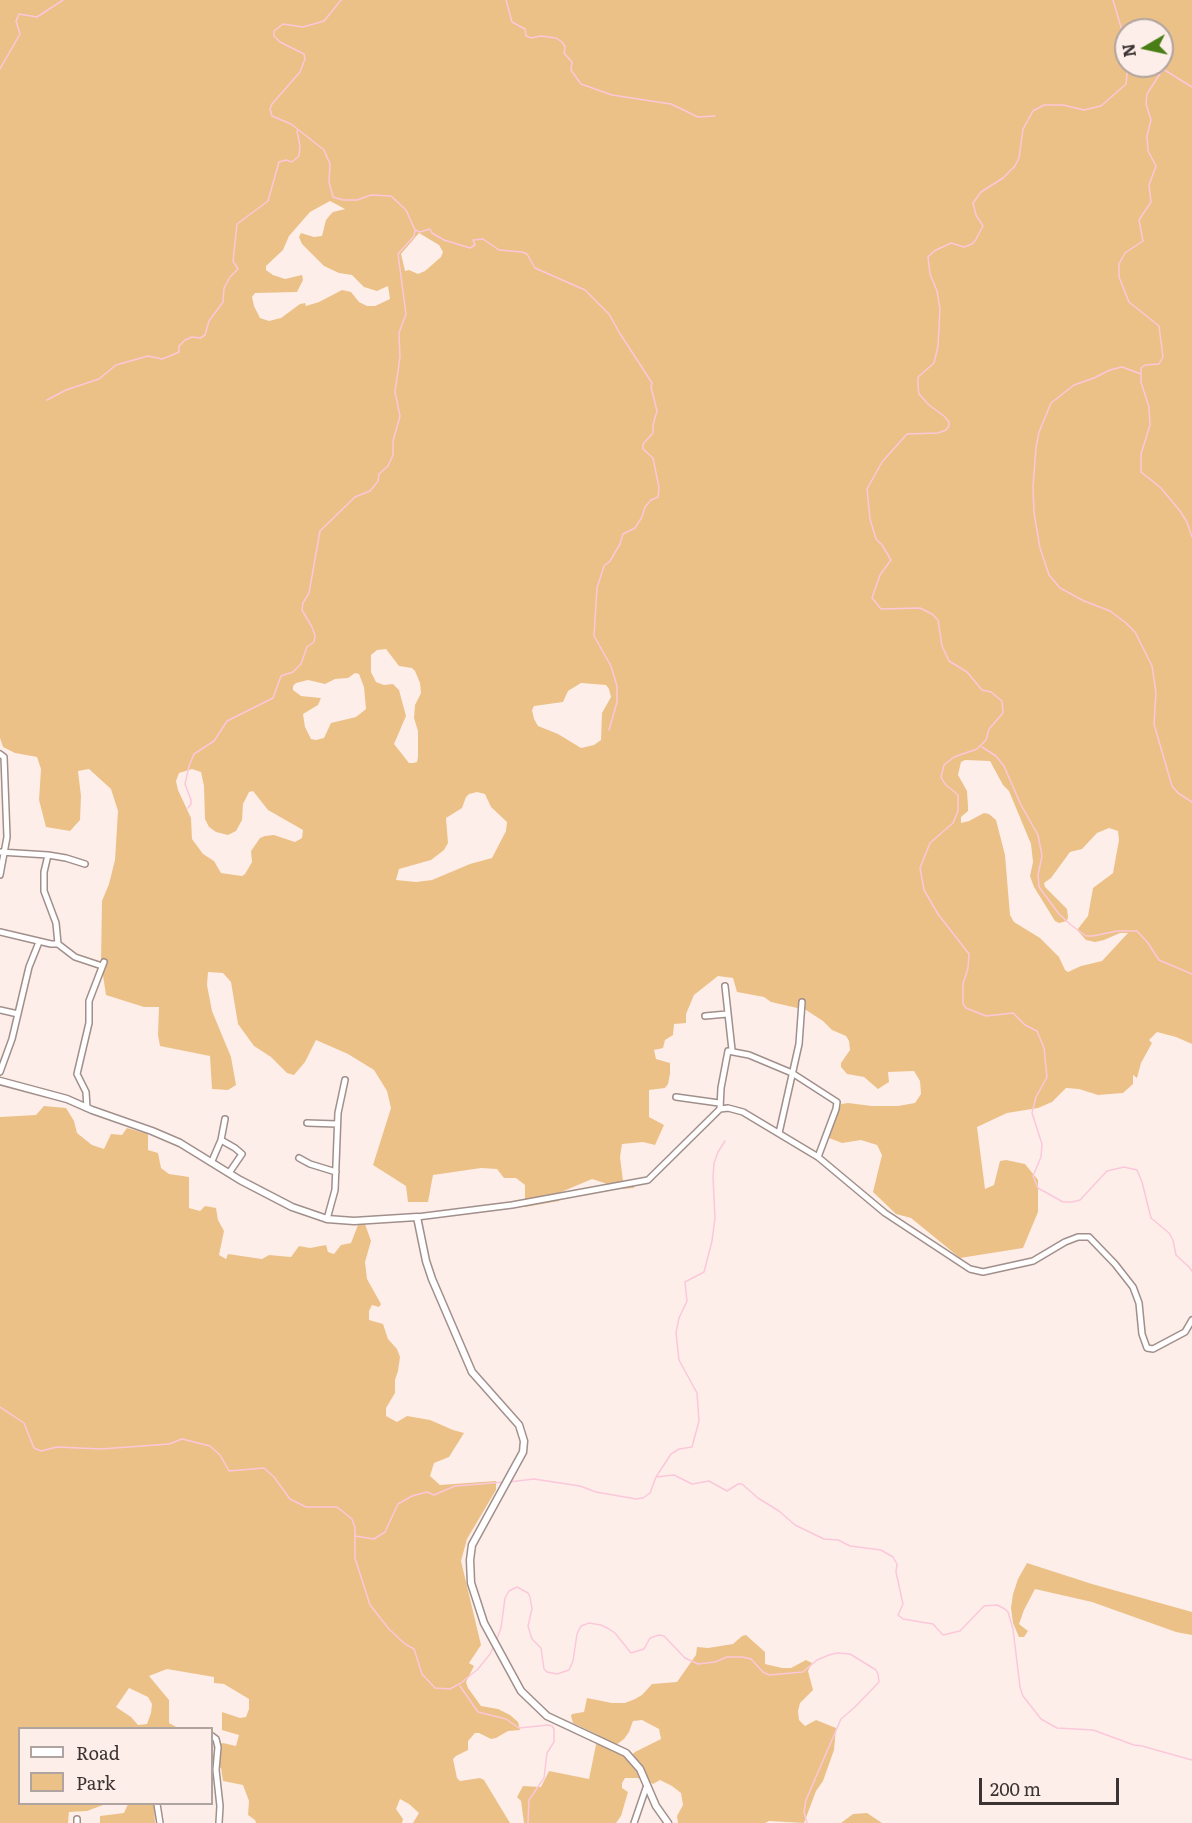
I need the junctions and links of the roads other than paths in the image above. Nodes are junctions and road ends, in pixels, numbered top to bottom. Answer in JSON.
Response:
{"nodes":[{"id":1,"x":0,"y":754,"type":"edge"},
{"id":2,"x":3,"y":812,"type":"edge"},
{"id":3,"x":3,"y":852,"type":"edge"},
{"id":4,"x":48,"y":855,"type":"junction"},
{"id":5,"x":85,"y":864,"type":"dead end"},
{"id":6,"x":0,"y":875,"type":"edge"},
{"id":7,"x":0,"y":932,"type":"edge"},
{"id":8,"x":39,"y":942,"type":"junction"},
{"id":9,"x":58,"y":944,"type":"junction"},
{"id":10,"x":724,"y":986,"type":"dead end"},
{"id":11,"x":802,"y":1002,"type":"dead end"},
{"id":12,"x":0,"y":1011,"type":"edge"},
{"id":13,"x":18,"y":1014,"type":"junction"},
{"id":14,"x":727,"y":1014,"type":"junction"},
{"id":15,"x":705,"y":1016,"type":"dead end"},
{"id":16,"x":732,"y":1050,"type":"junction"},
{"id":17,"x":0,"y":1072,"type":"edge"},
{"id":18,"x":792,"y":1073,"type":"junction"},
{"id":19,"x":345,"y":1080,"type":"dead end"},
{"id":20,"x":0,"y":1081,"type":"edge"},
{"id":21,"x":676,"y":1096,"type":"dead end"},
{"id":22,"x":719,"y":1106,"type":"junction"},
{"id":23,"x":87,"y":1108,"type":"junction"},
{"id":24,"x":225,"y":1119,"type":"dead end"},
{"id":25,"x":307,"y":1123,"type":"dead end"},
{"id":26,"x":337,"y":1124,"type":"junction"},
{"id":27,"x":779,"y":1133,"type":"junction"},
{"id":28,"x":221,"y":1140,"type":"junction"},
{"id":29,"x":818,"y":1157,"type":"junction"},
{"id":30,"x":299,"y":1158,"type":"dead end"},
{"id":31,"x":212,"y":1161,"type":"junction"},
{"id":32,"x":336,"y":1172,"type":"junction"},
{"id":33,"x":229,"y":1173,"type":"junction"},
{"id":34,"x":417,"y":1217,"type":"junction"},
{"id":35,"x":327,"y":1219,"type":"junction"},
{"id":36,"x":1192,"y":1320,"type":"edge"},
{"id":37,"x":213,"y":1737,"type":"edge"},
{"id":38,"x":648,"y":1785,"type":"junction"},
{"id":39,"x":157,"y":1805,"type":"edge"},
{"id":40,"x":160,"y":1823,"type":"edge"},
{"id":41,"x":219,"y":1823,"type":"edge"},
{"id":42,"x":634,"y":1823,"type":"edge"},
{"id":43,"x":668,"y":1823,"type":"edge"}],
"edges":[{"from":1,"to":2,"type":"street"},
{"from":2,"to":3,"type":"street"},
{"from":3,"to":4,"type":"street"},
{"from":3,"to":6,"type":"street"},
{"from":4,"to":5,"type":"street"},
{"from":4,"to":9,"type":"street"},
{"from":7,"to":8,"type":"street"},
{"from":8,"to":9,"type":"street"},
{"from":8,"to":13,"type":"street"},
{"from":9,"to":23,"type":"street"},
{"from":10,"to":14,"type":"street"},
{"from":11,"to":18,"type":"street"},
{"from":12,"to":13,"type":"street"},
{"from":13,"to":17,"type":"street"},
{"from":14,"to":15,"type":"street"},
{"from":14,"to":16,"type":"street"},
{"from":16,"to":18,"type":"street"},
{"from":16,"to":22,"type":"street"},
{"from":18,"to":27,"type":"street"},
{"from":18,"to":29,"type":"street"},
{"from":19,"to":26,"type":"street"},
{"from":20,"to":23,"type":"main road"},
{"from":21,"to":22,"type":"street"},
{"from":22,"to":27,"type":"street"},
{"from":22,"to":34,"type":"street"},
{"from":23,"to":31,"type":"main road"},
{"from":24,"to":28,"type":"street"},
{"from":25,"to":26,"type":"street"},
{"from":26,"to":32,"type":"street"},
{"from":27,"to":29,"type":"street"},
{"from":28,"to":31,"type":"street"},
{"from":28,"to":33,"type":"street"},
{"from":29,"to":36,"type":"street"},
{"from":30,"to":32,"type":"street"},
{"from":31,"to":33,"type":"main road"},
{"from":32,"to":35,"type":"street"},
{"from":33,"to":35,"type":"main road"},
{"from":34,"to":35,"type":"main road"},
{"from":34,"to":38,"type":"main road"},
{"from":37,"to":41,"type":"street"},
{"from":38,"to":42,"type":"street"},
{"from":38,"to":43,"type":"main road"},
{"from":39,"to":40,"type":"street"}]}
